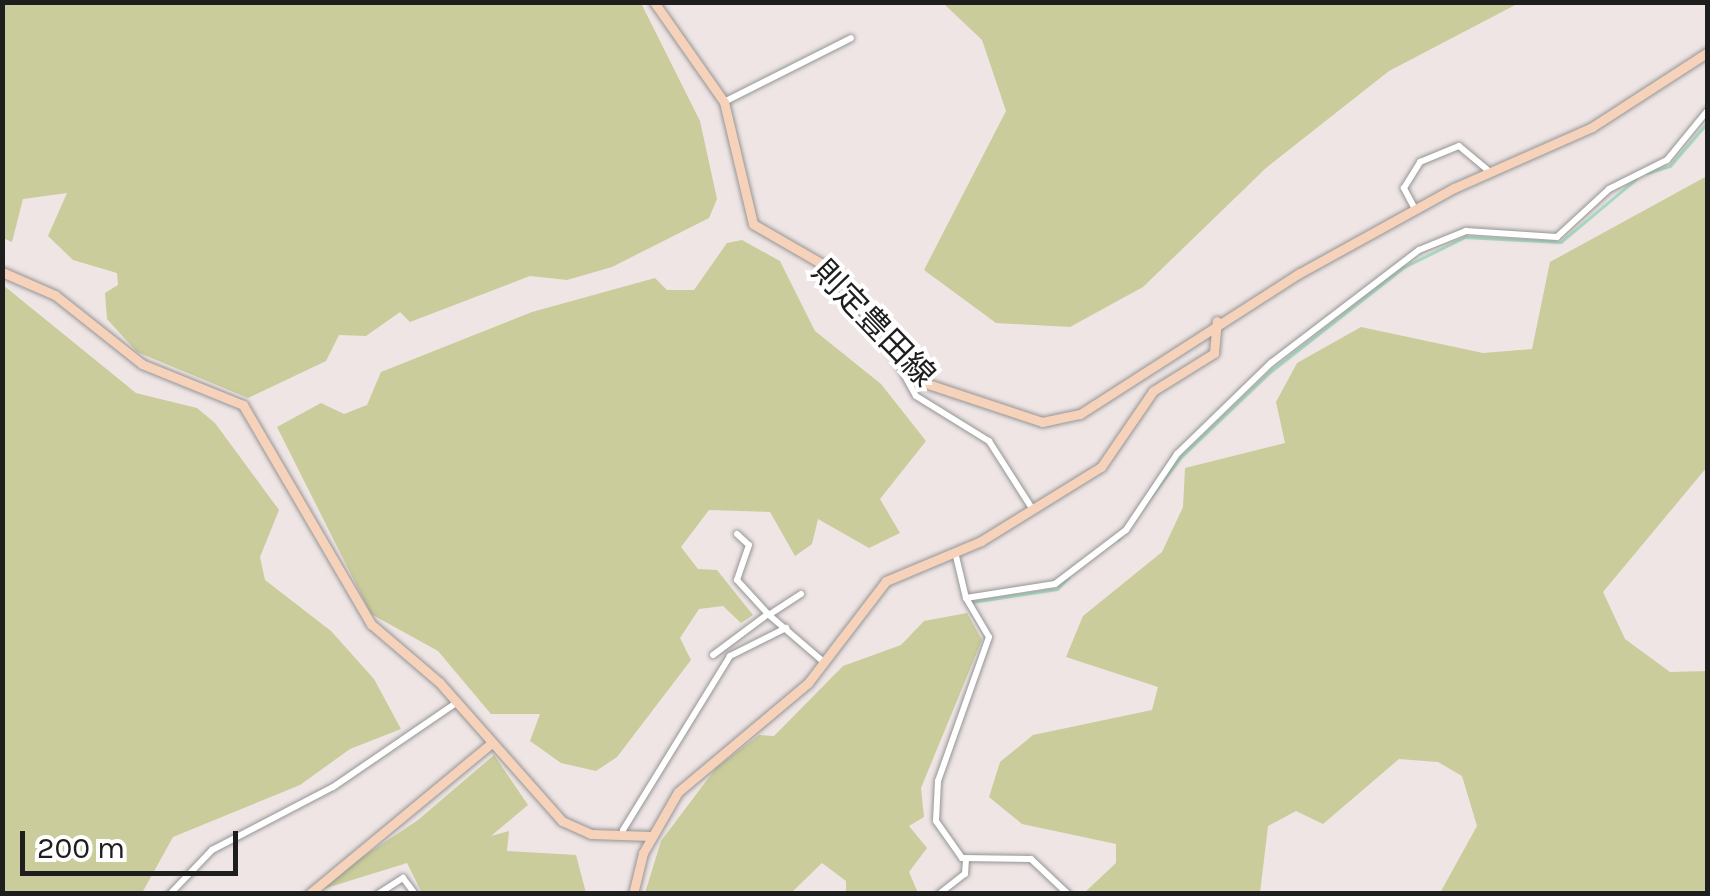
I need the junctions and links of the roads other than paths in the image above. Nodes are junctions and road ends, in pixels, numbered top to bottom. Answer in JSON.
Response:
{"nodes":[{"id":1,"x":654,"y":2,"type":"edge"},
{"id":2,"x":851,"y":38,"type":"dead end"},
{"id":3,"x":1708,"y":52,"type":"edge"},
{"id":4,"x":724,"y":102,"type":"junction"},
{"id":5,"x":1708,"y":110,"type":"edge"},
{"id":6,"x":1489,"y":171,"type":"junction"},
{"id":7,"x":1416,"y":210,"type":"junction"},
{"id":8,"x":2,"y":272,"type":"edge"},
{"id":9,"x":1217,"y":322,"type":"junction"},
{"id":10,"x":883,"y":334,"type":"junction"},
{"id":11,"x":1030,"y":505,"type":"junction"},
{"id":12,"x":737,"y":534,"type":"dead end"},
{"id":13,"x":955,"y":551,"type":"junction"},
{"id":14,"x":800,"y":594,"type":"dead end"},
{"id":15,"x":966,"y":598,"type":"junction"},
{"id":16,"x":769,"y":614,"type":"junction"},
{"id":17,"x":786,"y":628,"type":"junction"},
{"id":18,"x":713,"y":655,"type":"dead end"},
{"id":19,"x":826,"y":664,"type":"junction"},
{"id":20,"x":456,"y":703,"type":"junction"},
{"id":21,"x":489,"y":746,"type":"junction"},
{"id":22,"x":622,"y":830,"type":"junction"},
{"id":23,"x":651,"y":836,"type":"junction"},
{"id":24,"x":966,"y":859,"type":"junction"},
{"id":25,"x":170,"y":894,"type":"edge"},
{"id":26,"x":309,"y":894,"type":"edge"},
{"id":27,"x":378,"y":894,"type":"edge"},
{"id":28,"x":416,"y":894,"type":"edge"},
{"id":29,"x":633,"y":894,"type":"edge"},
{"id":30,"x":939,"y":894,"type":"edge"},
{"id":31,"x":1068,"y":894,"type":"edge"}],
"edges":[{"from":1,"to":4,"type":"main road","name":"則定豊田線"},
{"from":2,"to":4,"type":"street"},
{"from":3,"to":6,"type":"main road","name":"則定豊田線"},
{"from":4,"to":10,"type":"main road","name":"則定豊田線"},
{"from":5,"to":15,"type":"street"},
{"from":6,"to":7,"type":"main road","name":"則定豊田線"},
{"from":6,"to":7,"type":"street"},
{"from":7,"to":9,"type":"main road","name":"則定豊田線"},
{"from":8,"to":20,"type":"main road"},
{"from":9,"to":10,"type":"main road","name":"則定豊田線"},
{"from":9,"to":11,"type":"main road"},
{"from":10,"to":11,"type":"street"},
{"from":11,"to":13,"type":"main road"},
{"from":12,"to":16,"type":"street"},
{"from":13,"to":15,"type":"street"},
{"from":13,"to":19,"type":"main road"},
{"from":14,"to":16,"type":"street"},
{"from":15,"to":24,"type":"street"},
{"from":16,"to":17,"type":"street"},
{"from":16,"to":18,"type":"street"},
{"from":17,"to":19,"type":"street"},
{"from":17,"to":22,"type":"street"},
{"from":19,"to":23,"type":"main road"},
{"from":20,"to":21,"type":"main road"},
{"from":20,"to":25,"type":"street"},
{"from":21,"to":22,"type":"main road"},
{"from":21,"to":26,"type":"main road"},
{"from":22,"to":23,"type":"main road"},
{"from":23,"to":29,"type":"main road"},
{"from":24,"to":30,"type":"street"},
{"from":24,"to":31,"type":"street"},
{"from":27,"to":28,"type":"street"}]}
